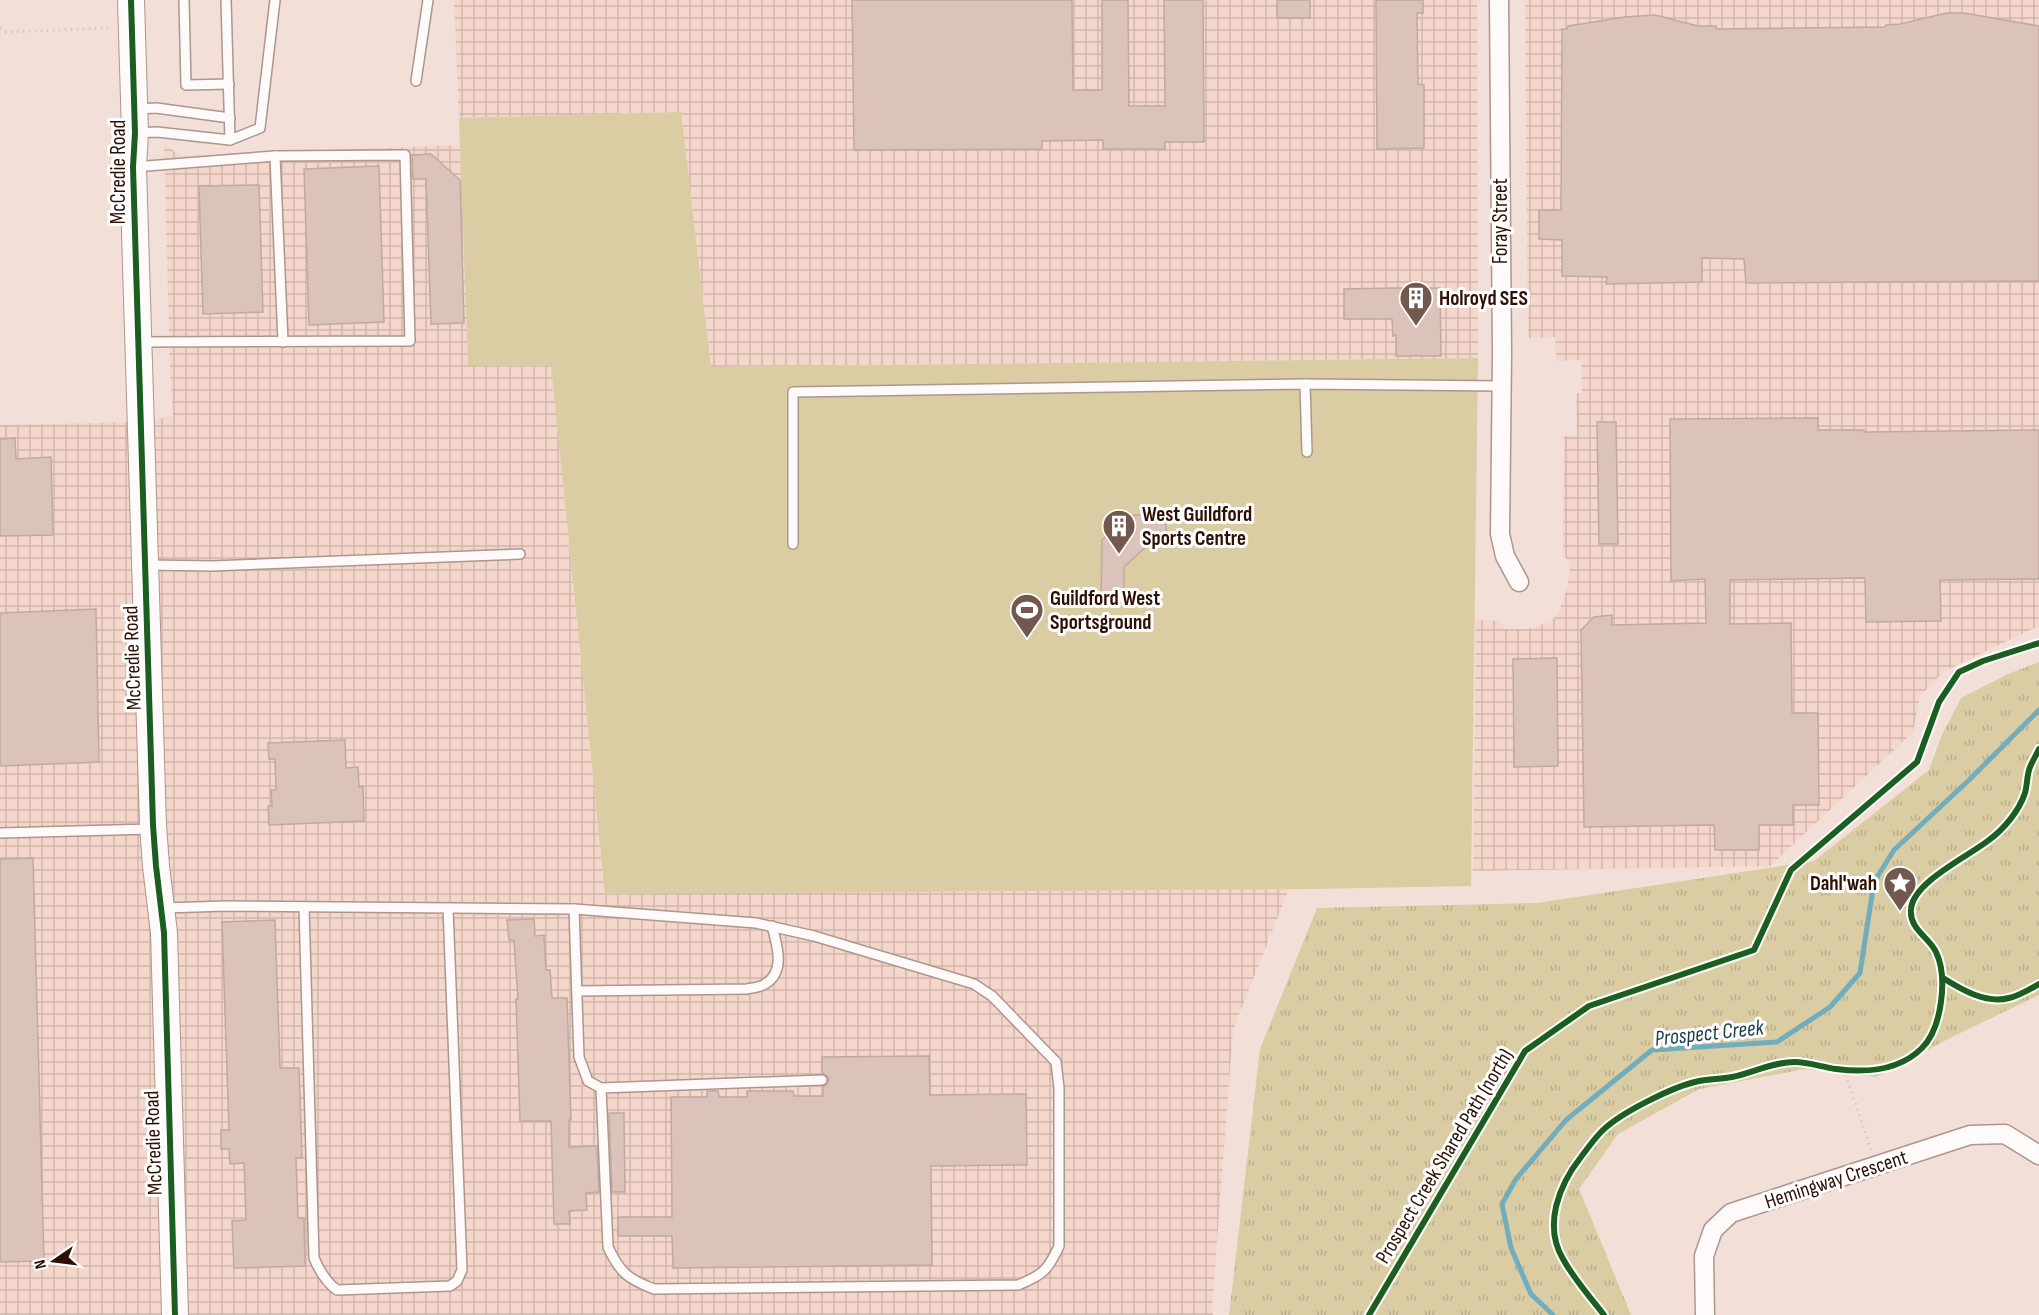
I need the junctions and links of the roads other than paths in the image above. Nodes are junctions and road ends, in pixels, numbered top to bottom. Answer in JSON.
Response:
{"nodes":[{"id":1,"x":131,"y":0,"type":"edge"},
{"id":2,"x":184,"y":0,"type":"edge"},
{"id":3,"x":226,"y":0,"type":"edge"},
{"id":4,"x":275,"y":0,"type":"edge"},
{"id":5,"x":428,"y":0,"type":"edge"},
{"id":6,"x":1499,"y":0,"type":"edge"},
{"id":7,"x":416,"y":81,"type":"dead end"},
{"id":8,"x":229,"y":84,"type":"junction"},
{"id":9,"x":230,"y":118,"type":"junction"},
{"id":10,"x":135,"y":121,"type":"junction"},
{"id":11,"x":230,"y":140,"type":"junction"},
{"id":12,"x":275,"y":156,"type":"junction"},
{"id":13,"x":133,"y":167,"type":"junction"},
{"id":14,"x":138,"y":342,"type":"junction"},
{"id":15,"x":283,"y":342,"type":"junction"},
{"id":16,"x":1305,"y":384,"type":"junction"},
{"id":17,"x":1501,"y":386,"type":"junction"},
{"id":18,"x":1306,"y":452,"type":"dead end"},
{"id":19,"x":793,"y":544,"type":"dead end"},
{"id":20,"x":520,"y":554,"type":"dead end"},
{"id":21,"x":145,"y":565,"type":"junction"},
{"id":22,"x":1518,"y":582,"type":"dead end"},
{"id":23,"x":153,"y":829,"type":"junction"},
{"id":24,"x":0,"y":833,"type":"edge"},
{"id":25,"x":304,"y":907,"type":"junction"},
{"id":26,"x":162,"y":908,"type":"junction"},
{"id":27,"x":448,"y":908,"type":"junction"},
{"id":28,"x":574,"y":909,"type":"junction"},
{"id":29,"x":772,"y":926,"type":"junction"},
{"id":30,"x":577,"y":991,"type":"junction"},
{"id":31,"x":822,"y":1080,"type":"dead end"},
{"id":32,"x":601,"y":1088,"type":"junction"},
{"id":33,"x":2039,"y":1155,"type":"edge"},
{"id":34,"x":1705,"y":1312,"type":"edge"},
{"id":35,"x":174,"y":1315,"type":"edge"}],
"edges":[{"from":1,"to":10,"type":"street","name":"McCredie Road"},
{"from":2,"to":8,"type":"lane"},
{"from":3,"to":8,"type":"lane"},
{"from":4,"to":11,"type":"lane"},
{"from":5,"to":7,"type":"lane"},
{"from":6,"to":17,"type":"street","name":"Foray Street"},
{"from":8,"to":9,"type":"lane"},
{"from":9,"to":10,"type":"lane"},
{"from":9,"to":11,"type":"lane"},
{"from":10,"to":11,"type":"lane"},
{"from":10,"to":13,"type":"street","name":"McCredie Road"},
{"from":12,"to":13,"type":"lane"},
{"from":12,"to":15,"type":"lane"},
{"from":12,"to":15,"type":"lane"},
{"from":13,"to":14,"type":"street","name":"McCredie Road"},
{"from":14,"to":15,"type":"lane"},
{"from":14,"to":21,"type":"street","name":"McCredie Road"},
{"from":16,"to":17,"type":"lane"},
{"from":16,"to":18,"type":"lane"},
{"from":16,"to":19,"type":"lane"},
{"from":17,"to":22,"type":"street","name":"Foray Street"},
{"from":20,"to":21,"type":"lane"},
{"from":21,"to":23,"type":"street","name":"McCredie Road"},
{"from":23,"to":24,"type":"lane"},
{"from":23,"to":26,"type":"street","name":"McCredie Road"},
{"from":25,"to":26,"type":"lane"},
{"from":25,"to":27,"type":"lane"},
{"from":25,"to":27,"type":"lane"},
{"from":26,"to":35,"type":"street","name":"McCredie Road"},
{"from":27,"to":28,"type":"lane"},
{"from":28,"to":29,"type":"lane"},
{"from":28,"to":30,"type":"lane"},
{"from":29,"to":30,"type":"lane"},
{"from":29,"to":32,"type":"lane"},
{"from":30,"to":32,"type":"lane"},
{"from":31,"to":32,"type":"lane"},
{"from":33,"to":34,"type":"street","name":"Hemingway Crescent"}]}
